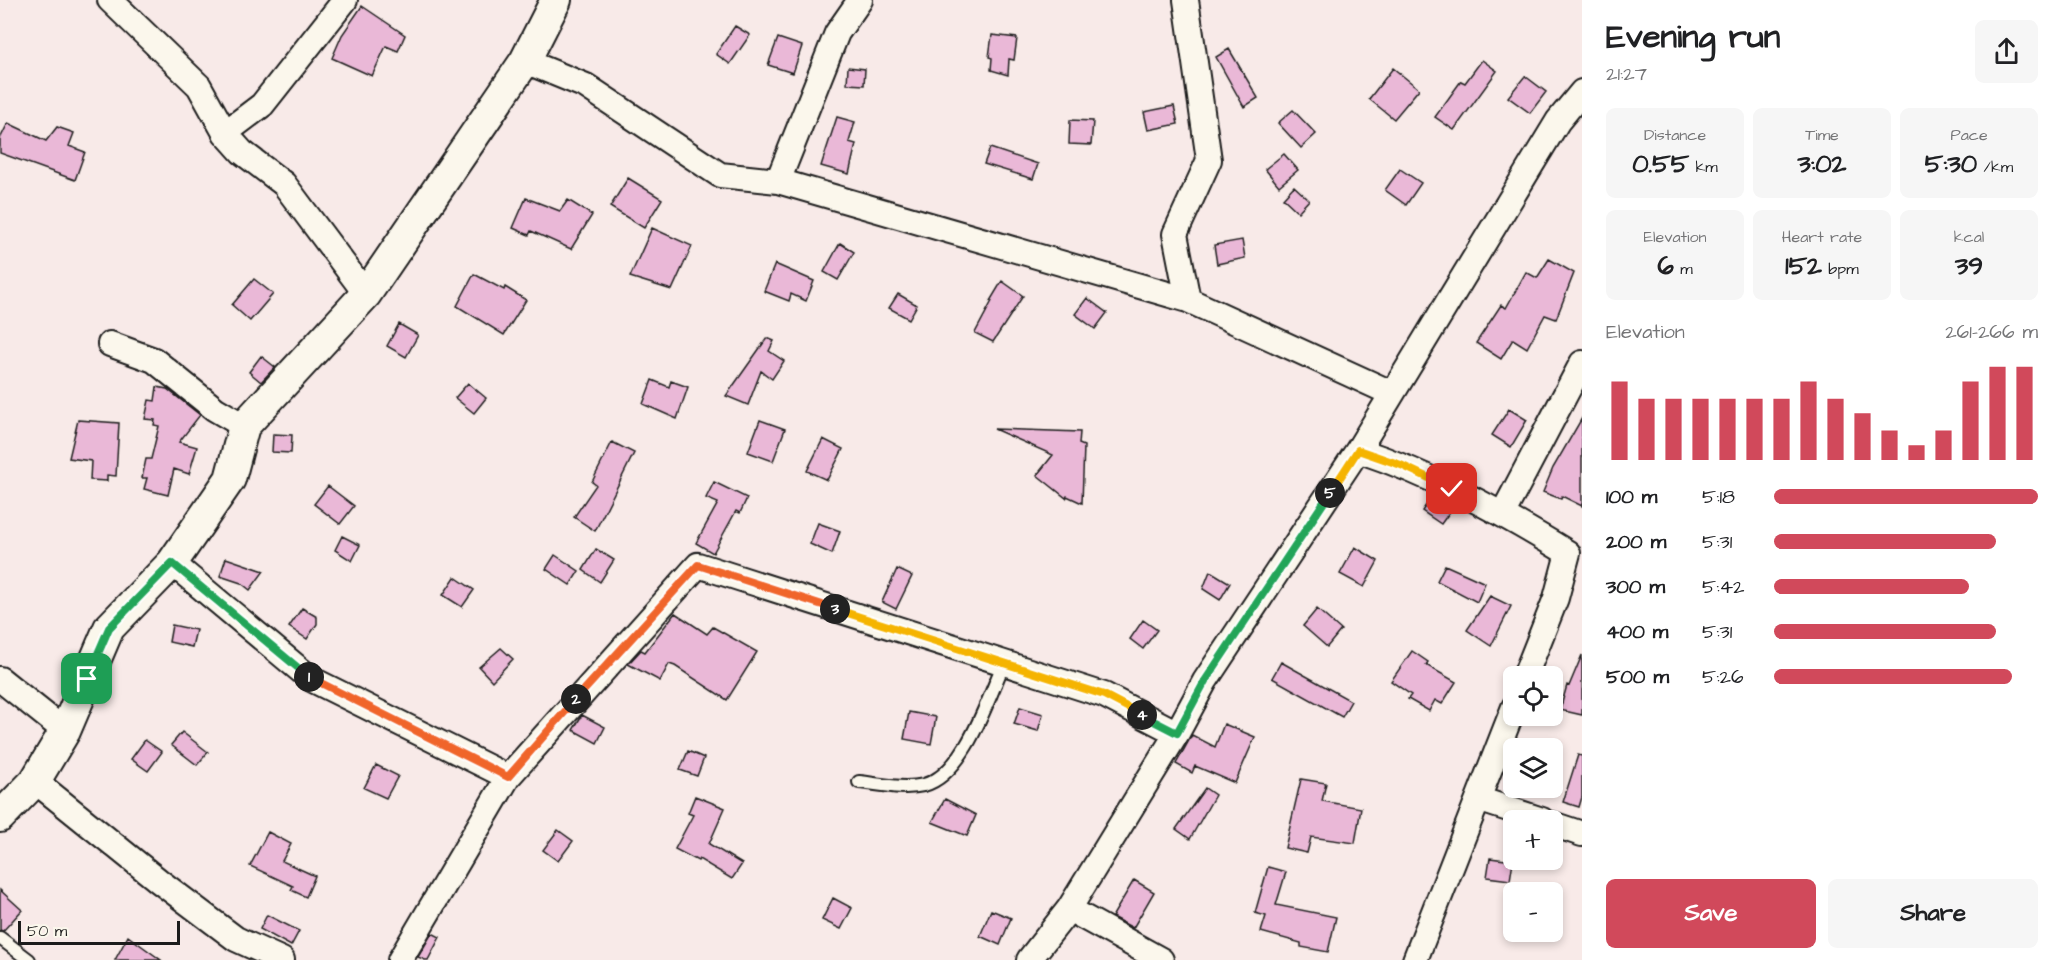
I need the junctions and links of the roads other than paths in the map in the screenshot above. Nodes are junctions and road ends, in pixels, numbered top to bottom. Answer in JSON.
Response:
{"nodes":[{"id":1,"x":110,"y":0,"type":"edge"},
{"id":2,"x":345,"y":0,"type":"edge"},
{"id":3,"x":556,"y":0,"type":"edge"},
{"id":4,"x":860,"y":0,"type":"edge"},
{"id":5,"x":1186,"y":0,"type":"edge"},
{"id":6,"x":525,"y":61,"type":"junction"},
{"id":7,"x":1582,"y":92,"type":"edge"},
{"id":8,"x":225,"y":133,"type":"junction"},
{"id":9,"x":778,"y":182,"type":"junction"},
{"id":10,"x":366,"y":294,"type":"junction"},
{"id":11,"x":1188,"y":300,"type":"junction"},
{"id":12,"x":110,"y":344,"type":"dead end"},
{"id":13,"x":1582,"y":363,"type":"edge"},
{"id":14,"x":1391,"y":393,"type":"junction"},
{"id":15,"x":244,"y":426,"type":"junction"},
{"id":16,"x":1358,"y":450,"type":"junction"},
{"id":17,"x":1503,"y":513,"type":"junction"},
{"id":18,"x":1575,"y":554,"type":"edge"},
{"id":19,"x":172,"y":563,"type":"junction"},
{"id":20,"x":1004,"y":663,"type":"junction"},
{"id":21,"x":1529,"y":666,"type":"edge"},
{"id":22,"x":0,"y":680,"type":"edge"},
{"id":23,"x":1507,"y":726,"type":"edge"},
{"id":24,"x":65,"y":731,"type":"junction"},
{"id":25,"x":1177,"y":733,"type":"junction"},
{"id":26,"x":508,"y":777,"type":"junction"},
{"id":27,"x":35,"y":781,"type":"junction"},
{"id":28,"x":859,"y":782,"type":"dead end"},
{"id":29,"x":1478,"y":799,"type":"junction"},
{"id":30,"x":1512,"y":810,"type":"edge"},
{"id":31,"x":0,"y":817,"type":"edge"},
{"id":32,"x":1563,"y":828,"type":"edge"},
{"id":33,"x":1582,"y":834,"type":"edge"},
{"id":34,"x":1069,"y":909,"type":"junction"},
{"id":35,"x":0,"y":938,"type":"edge"},
{"id":36,"x":29,"y":960,"type":"edge"},
{"id":37,"x":282,"y":960,"type":"edge"},
{"id":38,"x":400,"y":960,"type":"edge"},
{"id":39,"x":1029,"y":960,"type":"edge"},
{"id":40,"x":1161,"y":960,"type":"edge"},
{"id":41,"x":1415,"y":960,"type":"edge"}],
"edges":[{"from":1,"to":8,"type":"street"},
{"from":2,"to":8,"type":"street"},
{"from":3,"to":6,"type":"street"},
{"from":4,"to":9,"type":"street"},
{"from":5,"to":11,"type":"street"},
{"from":6,"to":9,"type":"street"},
{"from":6,"to":10,"type":"street"},
{"from":7,"to":14,"type":"street"},
{"from":8,"to":10,"type":"street"},
{"from":9,"to":11,"type":"street"},
{"from":10,"to":15,"type":"street"},
{"from":11,"to":14,"type":"street"},
{"from":12,"to":15,"type":"street"},
{"from":13,"to":17,"type":"street"},
{"from":14,"to":16,"type":"street"},
{"from":15,"to":19,"type":"street"},
{"from":16,"to":17,"type":"street"},
{"from":16,"to":25,"type":"street"},
{"from":17,"to":18,"type":"street"},
{"from":18,"to":21,"type":"street"},
{"from":19,"to":24,"type":"street"},
{"from":19,"to":26,"type":"street"},
{"from":20,"to":25,"type":"street"},
{"from":20,"to":26,"type":"street"},
{"from":20,"to":28,"type":"lane"},
{"from":22,"to":24,"type":"street"},
{"from":23,"to":29,"type":"street"},
{"from":24,"to":27,"type":"street"},
{"from":25,"to":34,"type":"street"},
{"from":26,"to":38,"type":"street"},
{"from":27,"to":31,"type":"street"},
{"from":27,"to":37,"type":"street"},
{"from":29,"to":30,"type":"street"},
{"from":29,"to":41,"type":"street"},
{"from":32,"to":33,"type":"street"},
{"from":34,"to":39,"type":"street"},
{"from":34,"to":40,"type":"street"},
{"from":35,"to":36,"type":"lane"}]}
